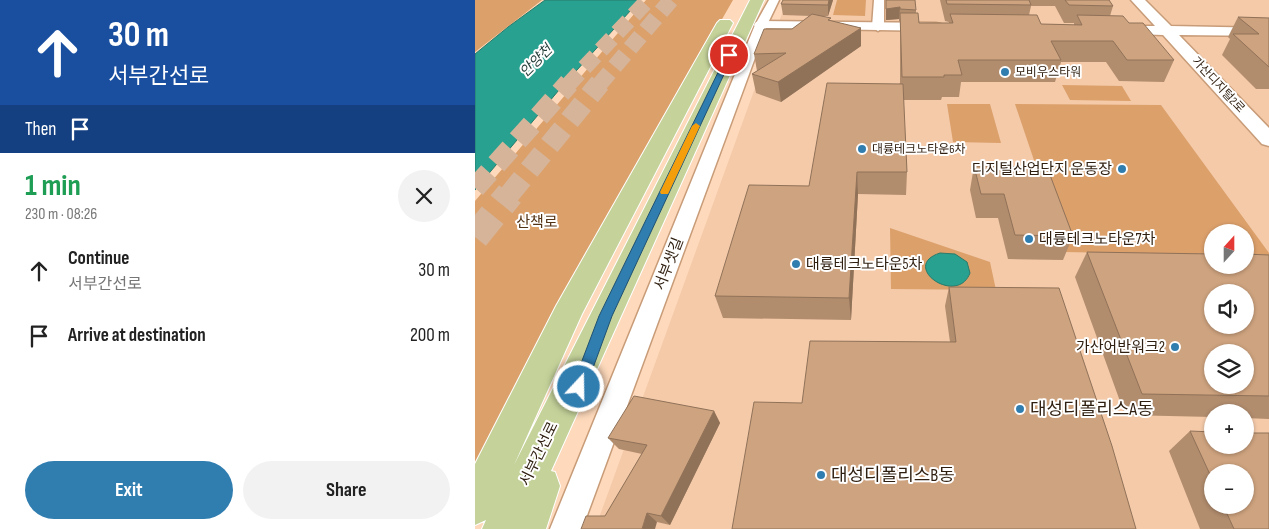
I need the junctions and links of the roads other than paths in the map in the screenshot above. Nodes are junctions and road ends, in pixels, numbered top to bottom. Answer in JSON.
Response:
{"nodes":[{"id":1,"x":738,"y":0,"type":"edge"},
{"id":2,"x":757,"y":0,"type":"edge"},
{"id":3,"x":773,"y":0,"type":"edge"},
{"id":4,"x":879,"y":0,"type":"edge"},
{"id":5,"x":1139,"y":0,"type":"edge"},
{"id":6,"x":761,"y":25,"type":"junction"},
{"id":7,"x":878,"y":27,"type":"junction"},
{"id":8,"x":955,"y":28,"type":"edge"},
{"id":9,"x":1100,"y":30,"type":"edge"},
{"id":10,"x":1167,"y":30,"type":"junction"},
{"id":11,"x":1269,"y":32,"type":"edge"},
{"id":12,"x":1269,"y":140,"type":"edge"},
{"id":13,"x":605,"y":316,"type":"junction"},
{"id":14,"x":475,"y":505,"type":"edge"},
{"id":15,"x":503,"y":529,"type":"edge"},
{"id":16,"x":525,"y":529,"type":"edge"},
{"id":17,"x":566,"y":529,"type":"edge"}],
"edges":[{"from":1,"to":14,"type":"main road"},
{"from":2,"to":13,"type":"main road","name":"서부간선로"},
{"from":3,"to":6,"type":"street","name":"서부샛길"},
{"from":4,"to":7,"type":"street"},
{"from":5,"to":10,"type":"street","name":"가산디지털2로"},
{"from":6,"to":7,"type":"street"},
{"from":6,"to":17,"type":"street","name":"서부샛길"},
{"from":7,"to":8,"type":"street"},
{"from":9,"to":10,"type":"street"},
{"from":10,"to":11,"type":"street"},
{"from":10,"to":12,"type":"street","name":"가산디지털2로"},
{"from":13,"to":15,"type":"main road","name":"서부간선로"},
{"from":13,"to":16,"type":"main road"}]}
